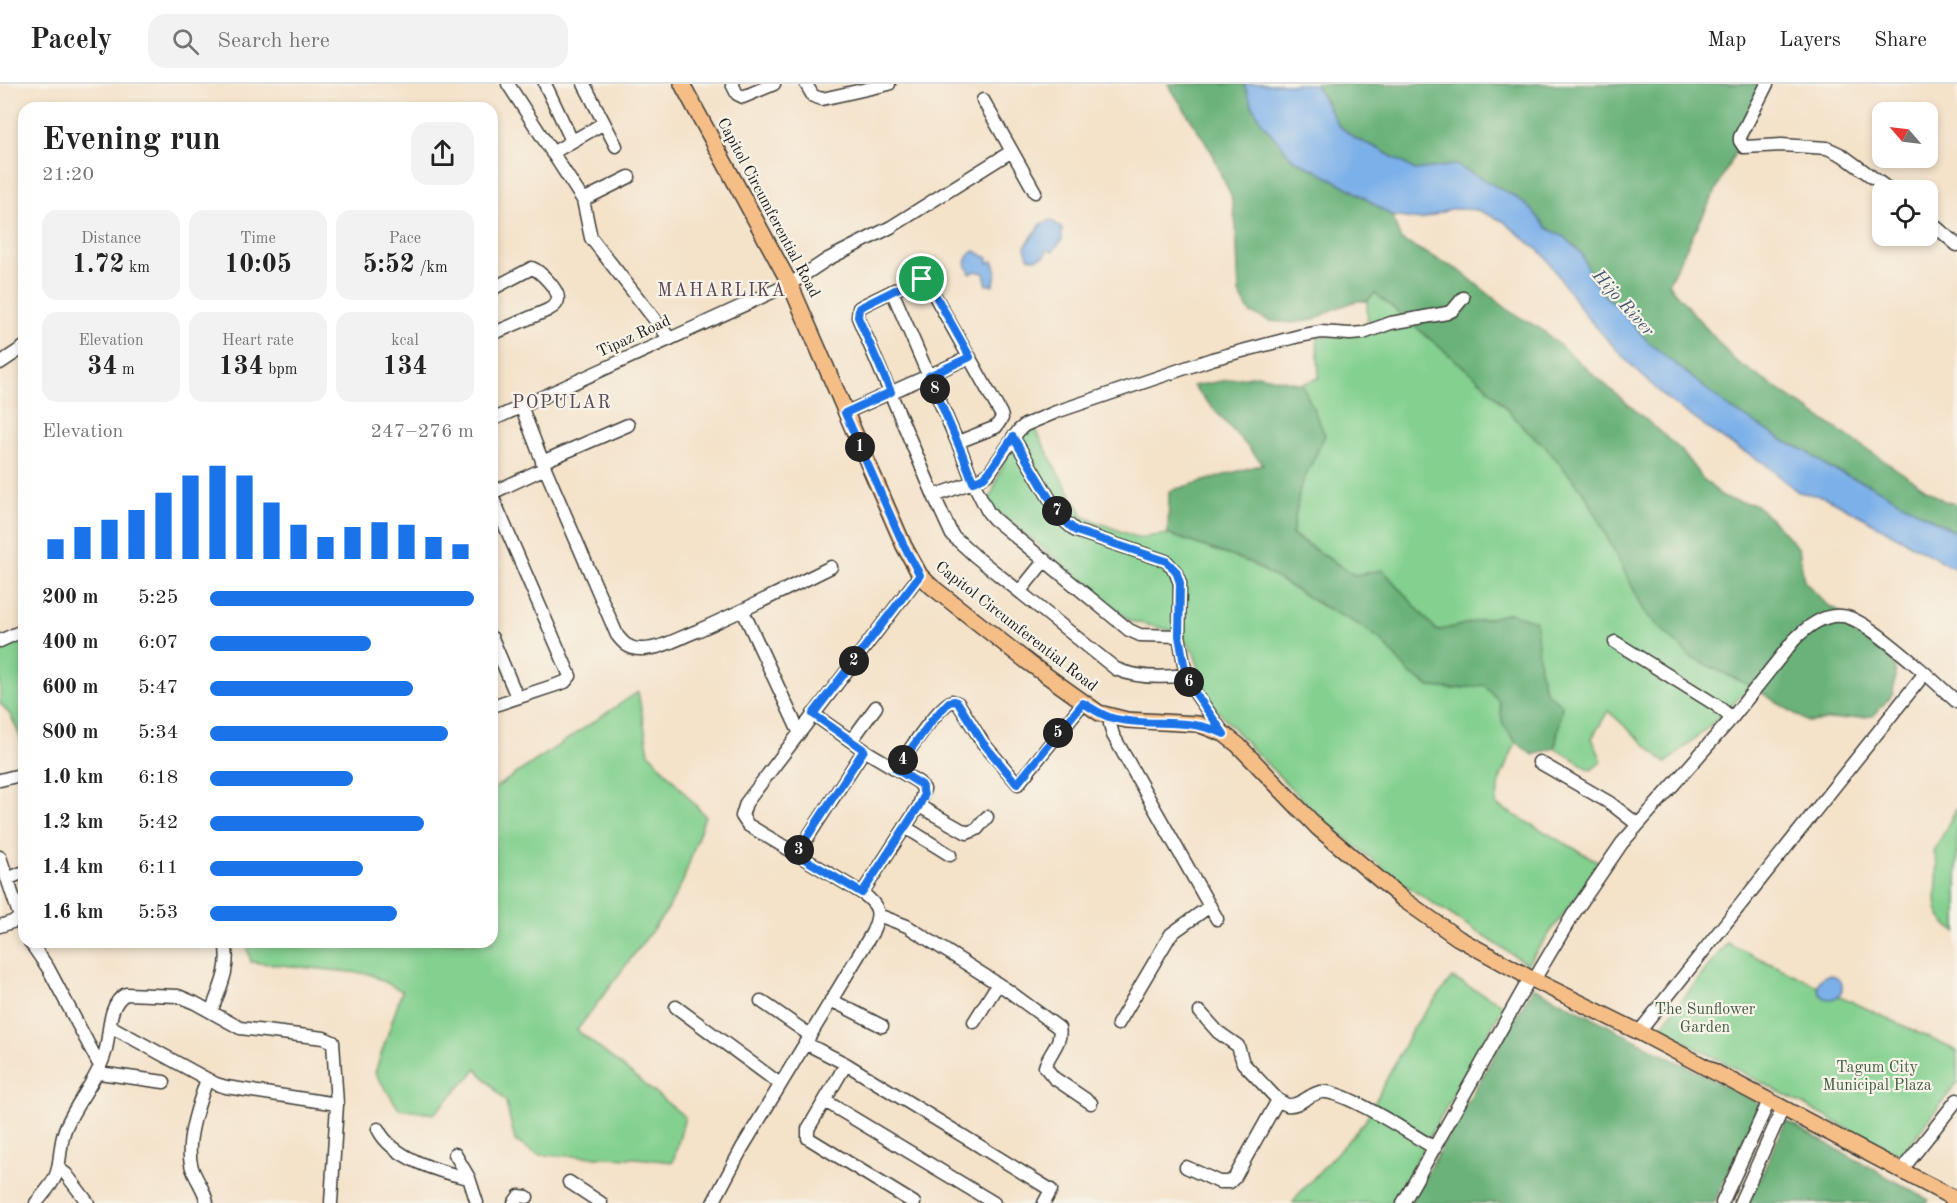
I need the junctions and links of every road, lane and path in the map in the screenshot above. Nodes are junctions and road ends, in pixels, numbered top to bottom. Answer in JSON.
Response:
{"nodes":[{"id":1,"x":508,"y":84,"type":"edge"},
{"id":2,"x":545,"y":84,"type":"edge"},
{"id":3,"x":584,"y":84,"type":"edge"},
{"id":4,"x":682,"y":84,"type":"edge"},
{"id":5,"x":732,"y":84,"type":"edge"},
{"id":6,"x":806,"y":84,"type":"edge"},
{"id":7,"x":889,"y":84,"type":"edge"},
{"id":8,"x":1767,"y":84,"type":"edge"},
{"id":9,"x":772,"y":85,"type":"edge"},
{"id":10,"x":983,"y":100,"type":"dead end"},
{"id":11,"x":603,"y":123,"type":"junction"},
{"id":12,"x":572,"y":141,"type":"junction"},
{"id":13,"x":616,"y":146,"type":"dead end"},
{"id":14,"x":1012,"y":151,"type":"junction"},
{"id":15,"x":552,"y":153,"type":"junction"},
{"id":16,"x":630,"y":177,"type":"dead end"},
{"id":17,"x":1876,"y":180,"type":"edge"},
{"id":18,"x":1035,"y":192,"type":"dead end"},
{"id":19,"x":583,"y":200,"type":"junction"},
{"id":20,"x":1938,"y":229,"type":"edge"},
{"id":21,"x":1957,"y":245,"type":"edge"},
{"id":22,"x":790,"y":284,"type":"junction"},
{"id":23,"x":498,"y":286,"type":"edge"},
{"id":24,"x":892,"y":291,"type":"junction"},
{"id":25,"x":1463,"y":298,"type":"dead end"},
{"id":26,"x":498,"y":331,"type":"edge"},
{"id":27,"x":669,"y":339,"type":"junction"},
{"id":28,"x":18,"y":351,"type":"edge"},
{"id":29,"x":970,"y":357,"type":"junction"},
{"id":30,"x":0,"y":363,"type":"edge"},
{"id":31,"x":929,"y":376,"type":"junction"},
{"id":32,"x":891,"y":392,"type":"junction"},
{"id":33,"x":521,"y":406,"type":"junction"},
{"id":34,"x":845,"y":413,"type":"junction"},
{"id":35,"x":498,"y":417,"type":"edge"},
{"id":36,"x":628,"y":425,"type":"dead end"},
{"id":37,"x":1013,"y":437,"type":"junction"},
{"id":38,"x":958,"y":442,"type":"junction"},
{"id":39,"x":544,"y":465,"type":"junction"},
{"id":40,"x":973,"y":482,"type":"junction"},
{"id":41,"x":498,"y":491,"type":"edge"},
{"id":42,"x":934,"y":496,"type":"junction"},
{"id":43,"x":498,"y":508,"type":"edge"},
{"id":44,"x":1045,"y":560,"type":"junction"},
{"id":45,"x":831,"y":567,"type":"dead end"},
{"id":46,"x":920,"y":575,"type":"junction"},
{"id":47,"x":1020,"y":591,"type":"junction"},
{"id":48,"x":743,"y":611,"type":"junction"},
{"id":49,"x":18,"y":633,"type":"edge"},
{"id":50,"x":1179,"y":636,"type":"junction"},
{"id":51,"x":0,"y":641,"type":"edge"},
{"id":52,"x":1615,"y":642,"type":"dead end"},
{"id":53,"x":498,"y":652,"type":"edge"},
{"id":54,"x":1925,"y":673,"type":"junction"},
{"id":55,"x":1186,"y":675,"type":"junction"},
{"id":56,"x":517,"y":697,"type":"junction"},
{"id":57,"x":1957,"y":702,"type":"edge"},
{"id":58,"x":1083,"y":703,"type":"junction"},
{"id":59,"x":498,"y":704,"type":"edge"},
{"id":60,"x":876,"y":707,"type":"dead end"},
{"id":61,"x":813,"y":714,"type":"junction"},
{"id":62,"x":1112,"y":718,"type":"junction"},
{"id":63,"x":1731,"y":718,"type":"junction"},
{"id":64,"x":799,"y":732,"type":"junction"},
{"id":65,"x":1224,"y":734,"type":"junction"},
{"id":66,"x":851,"y":741,"type":"junction"},
{"id":67,"x":864,"y":750,"type":"junction"},
{"id":68,"x":1539,"y":762,"type":"dead end"},
{"id":69,"x":896,"y":769,"type":"junction"},
{"id":70,"x":18,"y":776,"type":"edge"},
{"id":71,"x":0,"y":780,"type":"edge"},
{"id":72,"x":919,"y":806,"type":"junction"},
{"id":73,"x":987,"y":817,"type":"dead end"},
{"id":74,"x":1637,"y":824,"type":"junction"},
{"id":75,"x":905,"y":827,"type":"junction"},
{"id":76,"x":796,"y":854,"type":"junction"},
{"id":77,"x":950,"y":855,"type":"dead end"},
{"id":78,"x":0,"y":857,"type":"edge"},
{"id":79,"x":18,"y":874,"type":"edge"},
{"id":80,"x":7,"y":879,"type":"junction"},
{"id":81,"x":862,"y":893,"type":"junction"},
{"id":82,"x":1210,"y":906,"type":"junction"},
{"id":83,"x":18,"y":907,"type":"edge"},
{"id":84,"x":878,"y":915,"type":"junction"},
{"id":85,"x":18,"y":919,"type":"edge"},
{"id":86,"x":1217,"y":919,"type":"dead end"},
{"id":87,"x":0,"y":926,"type":"edge"},
{"id":88,"x":34,"y":948,"type":"edge"},
{"id":89,"x":226,"y":948,"type":"edge"},
{"id":90,"x":1532,"y":979,"type":"junction"},
{"id":91,"x":998,"y":984,"type":"junction"},
{"id":92,"x":831,"y":1000,"type":"junction"},
{"id":93,"x":761,"y":1001,"type":"dead end"},
{"id":94,"x":676,"y":1007,"type":"dead end"},
{"id":95,"x":211,"y":1012,"type":"junction"},
{"id":96,"x":1200,"y":1012,"type":"dead end"},
{"id":97,"x":974,"y":1022,"type":"dead end"},
{"id":98,"x":1118,"y":1024,"type":"dead end"},
{"id":99,"x":110,"y":1026,"type":"junction"},
{"id":100,"x":882,"y":1026,"type":"dead end"},
{"id":101,"x":1639,"y":1032,"type":"junction"},
{"id":102,"x":808,"y":1039,"type":"junction"},
{"id":103,"x":846,"y":1064,"type":"junction"},
{"id":104,"x":99,"y":1069,"type":"junction"},
{"id":105,"x":207,"y":1079,"type":"junction"},
{"id":106,"x":164,"y":1082,"type":"dead end"},
{"id":107,"x":780,"y":1084,"type":"junction"},
{"id":108,"x":1278,"y":1100,"type":"junction"},
{"id":109,"x":1957,"y":1100,"type":"edge"},
{"id":110,"x":825,"y":1101,"type":"junction"},
{"id":111,"x":1769,"y":1101,"type":"junction"},
{"id":112,"x":1091,"y":1103,"type":"dead end"},
{"id":113,"x":337,"y":1104,"type":"junction"},
{"id":114,"x":1784,"y":1108,"type":"junction"},
{"id":115,"x":378,"y":1129,"type":"dead end"},
{"id":116,"x":1435,"y":1148,"type":"junction"},
{"id":117,"x":454,"y":1154,"type":"dead end"},
{"id":118,"x":1186,"y":1167,"type":"dead end"},
{"id":119,"x":58,"y":1168,"type":"junction"},
{"id":120,"x":1901,"y":1171,"type":"junction"},
{"id":121,"x":469,"y":1178,"type":"junction"},
{"id":122,"x":569,"y":1182,"type":"dead end"},
{"id":123,"x":527,"y":1197,"type":"dead end"},
{"id":124,"x":1957,"y":1200,"type":"edge"},
{"id":125,"x":36,"y":1203,"type":"edge"},
{"id":126,"x":88,"y":1203,"type":"edge"},
{"id":127,"x":207,"y":1203,"type":"edge"},
{"id":128,"x":331,"y":1203,"type":"edge"},
{"id":129,"x":477,"y":1203,"type":"edge"},
{"id":130,"x":514,"y":1203,"type":"edge"},
{"id":131,"x":601,"y":1203,"type":"edge"},
{"id":132,"x":713,"y":1203,"type":"edge"},
{"id":133,"x":914,"y":1203,"type":"edge"},
{"id":134,"x":994,"y":1203,"type":"edge"},
{"id":135,"x":1044,"y":1203,"type":"edge"},
{"id":136,"x":1403,"y":1203,"type":"edge"},
{"id":137,"x":1722,"y":1203,"type":"edge"},
{"id":138,"x":1740,"y":1203,"type":"edge"}],
"edges":[{"from":1,"to":15,"type":"street"},
{"from":2,"to":12,"type":"street"},
{"from":3,"to":11,"type":"street"},
{"from":4,"to":22,"type":"main road","name":"Capitol Circumferential Road"},
{"from":5,"to":9,"type":"street"},
{"from":6,"to":7,"type":"street"},
{"from":8,"to":17,"type":"street"},
{"from":10,"to":14,"type":"street"},
{"from":11,"to":12,"type":"street"},
{"from":11,"to":13,"type":"street"},
{"from":12,"to":15,"type":"street"},
{"from":14,"to":18,"type":"street"},
{"from":14,"to":22,"type":"street","name":"Tipaz Road"},
{"from":15,"to":19,"type":"street"},
{"from":16,"to":19,"type":"street"},
{"from":19,"to":27,"type":"street"},
{"from":20,"to":21,"type":"street"},
{"from":22,"to":27,"type":"street","name":"Tipaz Road"},
{"from":22,"to":34,"type":"main road","name":"Capitol Circumferential Road"},
{"from":23,"to":26,"type":"street"},
{"from":24,"to":29,"type":"street"},
{"from":24,"to":31,"type":"street"},
{"from":24,"to":32,"type":"street"},
{"from":25,"to":37,"type":"street"},
{"from":27,"to":33,"type":"street","name":"Tipaz Road"},
{"from":28,"to":30,"type":"street"},
{"from":29,"to":31,"type":"street"},
{"from":29,"to":38,"type":"street"},
{"from":31,"to":32,"type":"street"},
{"from":31,"to":38,"type":"street"},
{"from":32,"to":34,"type":"street"},
{"from":32,"to":42,"type":"street"},
{"from":33,"to":35,"type":"street","name":"Tipaz Road"},
{"from":33,"to":39,"type":"street"},
{"from":34,"to":46,"type":"main road","name":"Capitol Circumferential Road"},
{"from":36,"to":39,"type":"street"},
{"from":37,"to":40,"type":"street"},
{"from":37,"to":50,"type":"street"},
{"from":38,"to":40,"type":"street"},
{"from":39,"to":41,"type":"street"},
{"from":39,"to":48,"type":"street"},
{"from":40,"to":42,"type":"street"},
{"from":40,"to":44,"type":"street"},
{"from":42,"to":47,"type":"street"},
{"from":43,"to":56,"type":"street"},
{"from":44,"to":47,"type":"street"},
{"from":44,"to":50,"type":"street"},
{"from":45,"to":48,"type":"street"},
{"from":46,"to":58,"type":"main road","name":"Capitol Circumferential Road"},
{"from":46,"to":61,"type":"street"},
{"from":47,"to":55,"type":"street"},
{"from":48,"to":64,"type":"street"},
{"from":49,"to":51,"type":"street"},
{"from":50,"to":55,"type":"street"},
{"from":52,"to":63,"type":"street"},
{"from":53,"to":56,"type":"street"},
{"from":54,"to":57,"type":"street"},
{"from":54,"to":63,"type":"street"},
{"from":54,"to":101,"type":"street"},
{"from":55,"to":65,"type":"street"},
{"from":56,"to":59,"type":"street"},
{"from":58,"to":62,"type":"main road","name":"Capitol Circumferential Road"},
{"from":58,"to":69,"type":"street"},
{"from":60,"to":66,"type":"street"},
{"from":61,"to":64,"type":"street"},
{"from":61,"to":66,"type":"street"},
{"from":62,"to":65,"type":"main road","name":"Capitol Circumferential Road"},
{"from":62,"to":82,"type":"street"},
{"from":63,"to":74,"type":"street"},
{"from":64,"to":76,"type":"street"},
{"from":65,"to":90,"type":"main road","name":"Capitol Circumferential Road"},
{"from":66,"to":67,"type":"street"},
{"from":67,"to":69,"type":"street"},
{"from":67,"to":76,"type":"street"},
{"from":68,"to":74,"type":"street"},
{"from":69,"to":72,"type":"street"},
{"from":70,"to":71,"type":"street"},
{"from":72,"to":73,"type":"street"},
{"from":72,"to":75,"type":"street"},
{"from":74,"to":90,"type":"street"},
{"from":75,"to":77,"type":"street"},
{"from":75,"to":81,"type":"street"},
{"from":76,"to":81,"type":"street"},
{"from":78,"to":80,"type":"street"},
{"from":79,"to":80,"type":"street"},
{"from":80,"to":83,"type":"street"},
{"from":81,"to":84,"type":"street"},
{"from":82,"to":86,"type":"street"},
{"from":82,"to":98,"type":"street"},
{"from":84,"to":91,"type":"street"},
{"from":84,"to":92,"type":"street"},
{"from":85,"to":87,"type":"street"},
{"from":88,"to":104,"type":"street"},
{"from":89,"to":95,"type":"street"},
{"from":90,"to":101,"type":"main road","name":"Capitol Circumferential Road"},
{"from":90,"to":116,"type":"street"},
{"from":91,"to":97,"type":"street"},
{"from":91,"to":112,"type":"street"},
{"from":92,"to":100,"type":"street"},
{"from":92,"to":102,"type":"street"},
{"from":93,"to":102,"type":"street"},
{"from":94,"to":107,"type":"street"},
{"from":95,"to":99,"type":"street"},
{"from":95,"to":113,"type":"street"},
{"from":96,"to":108,"type":"street"},
{"from":99,"to":104,"type":"street"},
{"from":99,"to":105,"type":"street"},
{"from":101,"to":111,"type":"main road","name":"Capitol Circumferential Road"},
{"from":102,"to":103,"type":"street"},
{"from":102,"to":107,"type":"street"},
{"from":103,"to":110,"type":"street"},
{"from":103,"to":135,"type":"street"},
{"from":104,"to":106,"type":"street"},
{"from":104,"to":119,"type":"street"},
{"from":105,"to":113,"type":"street"},
{"from":105,"to":127,"type":"street"},
{"from":107,"to":132,"type":"street"},
{"from":108,"to":116,"type":"street"},
{"from":108,"to":118,"type":"street"},
{"from":109,"to":120,"type":"street"},
{"from":110,"to":133,"type":"street"},
{"from":110,"to":134,"type":"street"},
{"from":111,"to":114,"type":"main road","name":"Capitol Circumferential Road"},
{"from":111,"to":137,"type":"street"},
{"from":113,"to":128,"type":"street"},
{"from":114,"to":120,"type":"main road","name":"Capitol Circumferential Road"},
{"from":114,"to":138,"type":"street"},
{"from":115,"to":121,"type":"street"},
{"from":116,"to":136,"type":"street"},
{"from":117,"to":121,"type":"street"},
{"from":119,"to":125,"type":"street"},
{"from":119,"to":126,"type":"street"},
{"from":120,"to":124,"type":"main road","name":"Capitol Circumferential Road"},
{"from":121,"to":129,"type":"street"},
{"from":122,"to":131,"type":"street"},
{"from":123,"to":130,"type":"street"}]}
